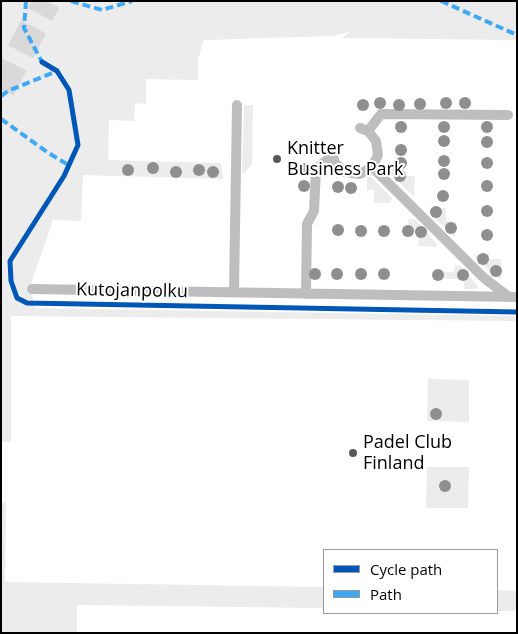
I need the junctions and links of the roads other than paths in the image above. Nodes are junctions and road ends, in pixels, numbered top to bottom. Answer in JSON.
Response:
{"nodes":[{"id":1,"x":237,"y":105,"type":"dead end"},
{"id":2,"x":508,"y":115,"type":"dead end"},
{"id":3,"x":372,"y":167,"type":"junction"},
{"id":4,"x":32,"y":289,"type":"dead end"},
{"id":5,"x":234,"y":292,"type":"junction"},
{"id":6,"x":306,"y":294,"type":"junction"},
{"id":7,"x":513,"y":297,"type":"edge"}],
"edges":[{"from":1,"to":5,"type":"lane"},
{"from":2,"to":3,"type":"lane"},
{"from":3,"to":6,"type":"lane"},
{"from":3,"to":7,"type":"lane"},
{"from":4,"to":5,"type":"lane"},
{"from":5,"to":6,"type":"lane"},
{"from":6,"to":7,"type":"lane"}]}
